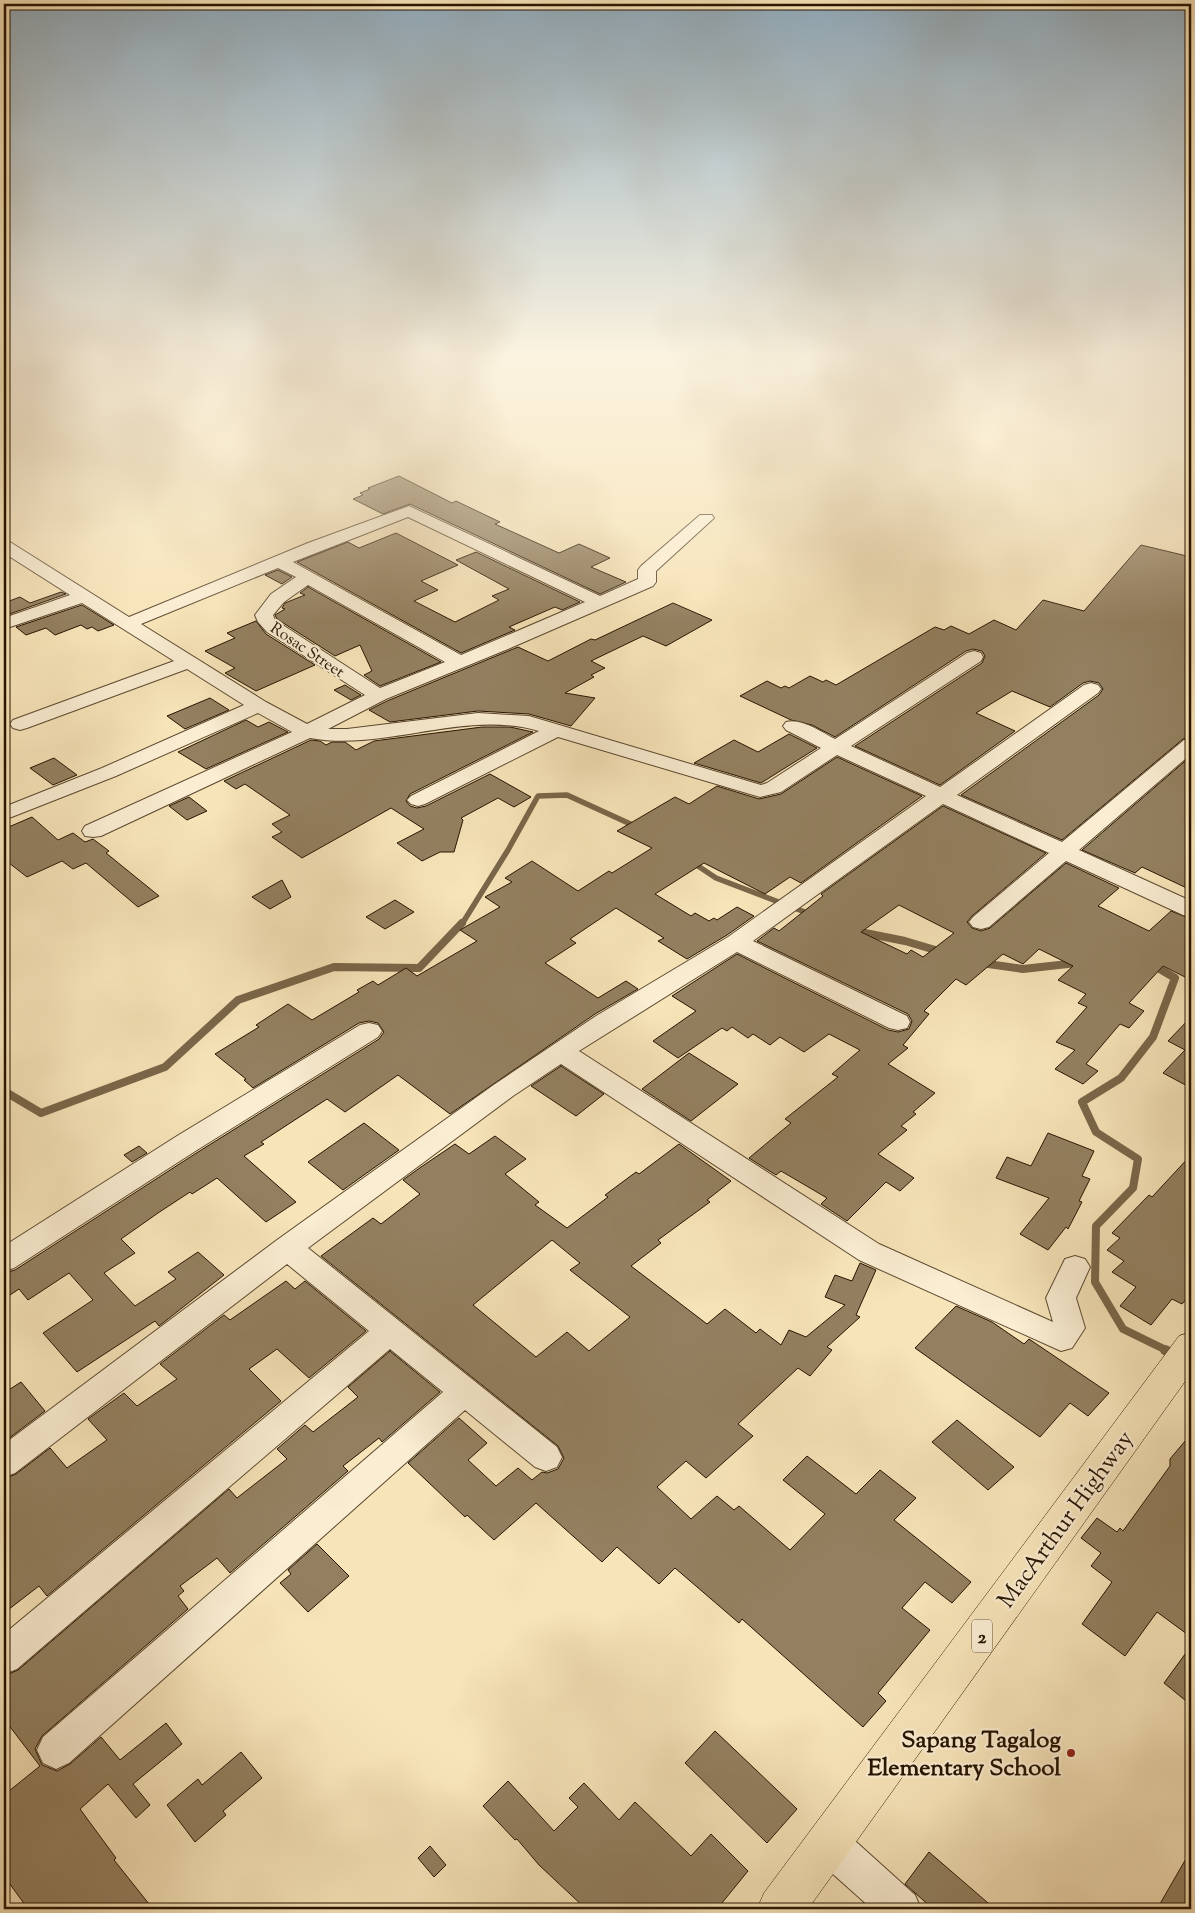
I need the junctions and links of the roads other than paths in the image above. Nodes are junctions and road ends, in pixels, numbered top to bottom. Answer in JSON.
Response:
{"nodes":[{"id":1,"x":706,"y":518,"type":"dead end"},
{"id":2,"x":4,"y":546,"type":"edge"},
{"id":3,"x":279,"y":561,"type":"junction"},
{"id":4,"x":307,"y":578,"type":"junction"},
{"id":5,"x":84,"y":596,"type":"junction"},
{"id":6,"x":600,"y":604,"type":"junction"},
{"id":7,"x":129,"y":623,"type":"junction"},
{"id":8,"x":4,"y":624,"type":"edge"},
{"id":9,"x":974,"y":657,"type":"dead end"},
{"id":10,"x":188,"y":662,"type":"junction"},
{"id":11,"x":460,"y":662,"type":"junction"},
{"id":12,"x":1091,"y":689,"type":"dead end"},
{"id":13,"x":379,"y":695,"type":"junction"},
{"id":14,"x":259,"y":706,"type":"junction"},
{"id":15,"x":20,"y":724,"type":"dead end"},
{"id":16,"x":793,"y":726,"type":"dead end"},
{"id":17,"x":557,"y":730,"type":"junction"},
{"id":18,"x":307,"y":732,"type":"junction"},
{"id":19,"x":1191,"y":744,"type":"edge"},
{"id":20,"x":836,"y":747,"type":"junction"},
{"id":21,"x":943,"y":795,"type":"junction"},
{"id":22,"x":418,"y":800,"type":"dead end"},
{"id":23,"x":4,"y":814,"type":"edge"},
{"id":24,"x":93,"y":832,"type":"dead end"},
{"id":25,"x":1063,"y":851,"type":"junction"},
{"id":26,"x":1189,"y":907,"type":"edge"},
{"id":27,"x":981,"y":922,"type":"dead end"},
{"id":28,"x":736,"y":942,"type":"junction"},
{"id":29,"x":898,"y":1022,"type":"dead end"},
{"id":30,"x":369,"y":1031,"type":"dead end"},
{"id":31,"x":562,"y":1052,"type":"junction"},
{"id":32,"x":287,"y":1248,"type":"junction"},
{"id":33,"x":4,"y":1260,"type":"edge"},
{"id":34,"x":1075,"y":1267,"type":"dead end"},
{"id":35,"x":390,"y":1331,"type":"junction"},
{"id":36,"x":1187,"y":1352,"type":"edge"},
{"id":37,"x":464,"y":1392,"type":"junction"},
{"id":38,"x":546,"y":1457,"type":"dead end"},
{"id":39,"x":4,"y":1463,"type":"edge"},
{"id":40,"x":4,"y":1657,"type":"edge"},
{"id":41,"x":56,"y":1750,"type":"dead end"},
{"id":42,"x":829,"y":1844,"type":"junction"},
{"id":43,"x":780,"y":1909,"type":"edge"},
{"id":44,"x":901,"y":1909,"type":"edge"}],
"edges":[{"from":1,"to":6,"type":"street"},
{"from":2,"to":5,"type":"street"},
{"from":3,"to":4,"type":"street"},
{"from":3,"to":6,"type":"street"},
{"from":3,"to":7,"type":"street"},
{"from":4,"to":11,"type":"street"},
{"from":4,"to":13,"type":"street","name":"Rosac Street"},
{"from":5,"to":7,"type":"street"},
{"from":5,"to":8,"type":"street"},
{"from":6,"to":11,"type":"street"},
{"from":7,"to":10,"type":"street"},
{"from":9,"to":20,"type":"street"},
{"from":10,"to":14,"type":"street"},
{"from":10,"to":15,"type":"street"},
{"from":11,"to":13,"type":"street"},
{"from":12,"to":21,"type":"street"},
{"from":13,"to":18,"type":"street"},
{"from":14,"to":18,"type":"street"},
{"from":14,"to":23,"type":"street"},
{"from":16,"to":20,"type":"street"},
{"from":17,"to":18,"type":"street"},
{"from":17,"to":20,"type":"street"},
{"from":17,"to":22,"type":"street"},
{"from":18,"to":24,"type":"street"},
{"from":19,"to":25,"type":"street"},
{"from":20,"to":21,"type":"street"},
{"from":21,"to":25,"type":"street"},
{"from":21,"to":28,"type":"street"},
{"from":25,"to":26,"type":"street"},
{"from":25,"to":27,"type":"street"},
{"from":28,"to":29,"type":"street"},
{"from":28,"to":31,"type":"street"},
{"from":30,"to":33,"type":"street"},
{"from":31,"to":32,"type":"street"},
{"from":31,"to":34,"type":"street"},
{"from":32,"to":35,"type":"street"},
{"from":32,"to":39,"type":"street"},
{"from":35,"to":37,"type":"street"},
{"from":35,"to":40,"type":"street"},
{"from":36,"to":42,"type":"highway","name":"MacArthur Highway","number":"2"},
{"from":37,"to":38,"type":"street"},
{"from":37,"to":41,"type":"street"},
{"from":42,"to":43,"type":"highway","name":"MacArthur Highway","number":"2"},
{"from":42,"to":44,"type":"street"}]}
